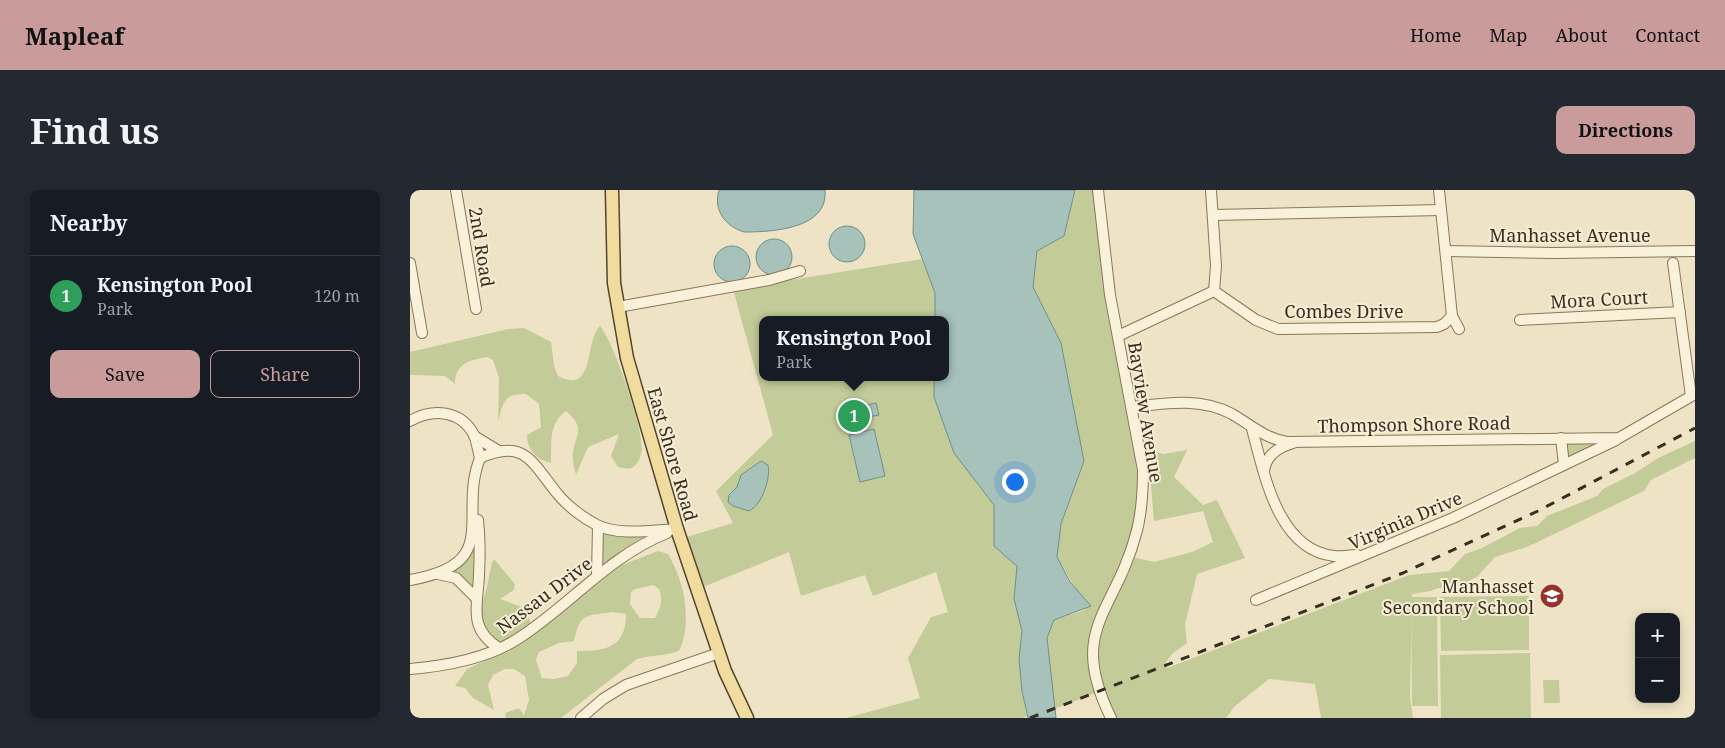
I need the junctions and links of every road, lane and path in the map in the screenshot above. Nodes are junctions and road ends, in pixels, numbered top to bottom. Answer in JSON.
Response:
{"nodes":[{"id":1,"x":456,"y":190,"type":"edge"},
{"id":2,"x":612,"y":190,"type":"edge"},
{"id":3,"x":1098,"y":190,"type":"edge"},
{"id":4,"x":1211,"y":190,"type":"edge"},
{"id":5,"x":1439,"y":190,"type":"edge"},
{"id":6,"x":1441,"y":210,"type":"junction"},
{"id":7,"x":1213,"y":215,"type":"junction"},
{"id":8,"x":1446,"y":251,"type":"junction"},
{"id":9,"x":1695,"y":251,"type":"edge"},
{"id":10,"x":410,"y":263,"type":"edge"},
{"id":11,"x":1674,"y":263,"type":"dead end"},
{"id":12,"x":800,"y":271,"type":"dead end"},
{"id":13,"x":1214,"y":291,"type":"junction"},
{"id":14,"x":618,"y":307,"type":"junction"},
{"id":15,"x":476,"y":309,"type":"dead end"},
{"id":16,"x":1680,"y":312,"type":"junction"},
{"id":17,"x":1452,"y":316,"type":"junction"},
{"id":18,"x":1520,"y":320,"type":"dead end"},
{"id":19,"x":1460,"y":329,"type":"dead end"},
{"id":20,"x":422,"y":333,"type":"dead end"},
{"id":21,"x":1118,"y":336,"type":"junction"},
{"id":22,"x":1693,"y":395,"type":"edge"},
{"id":23,"x":1132,"y":407,"type":"junction"},
{"id":24,"x":410,"y":421,"type":"edge"},
{"id":25,"x":1252,"y":429,"type":"junction"},
{"id":26,"x":474,"y":436,"type":"junction"},
{"id":27,"x":1561,"y":438,"type":"junction"},
{"id":28,"x":1619,"y":438,"type":"junction"},
{"id":29,"x":1294,"y":442,"type":"junction"},
{"id":30,"x":497,"y":450,"type":"junction"},
{"id":31,"x":483,"y":456,"type":"junction"},
{"id":32,"x":1564,"y":465,"type":"junction"},
{"id":33,"x":1264,"y":472,"type":"junction"},
{"id":34,"x":473,"y":494,"type":"junction"},
{"id":35,"x":598,"y":526,"type":"junction"},
{"id":36,"x":677,"y":529,"type":"junction"},
{"id":37,"x":1376,"y":550,"type":"junction"},
{"id":38,"x":438,"y":574,"type":"junction"},
{"id":39,"x":597,"y":575,"type":"junction"},
{"id":40,"x":410,"y":580,"type":"edge"},
{"id":41,"x":477,"y":598,"type":"junction"},
{"id":42,"x":1256,"y":600,"type":"dead end"},
{"id":43,"x":499,"y":648,"type":"junction"},
{"id":44,"x":719,"y":652,"type":"junction"},
{"id":45,"x":410,"y":669,"type":"edge"},
{"id":46,"x":582,"y":718,"type":"edge"},
{"id":47,"x":747,"y":718,"type":"edge"},
{"id":48,"x":1111,"y":718,"type":"edge"}],
"edges":[{"from":1,"to":15,"type":"street","name":"2nd Road"},
{"from":2,"to":14,"type":"main road","name":"East Shore Road"},
{"from":3,"to":21,"type":"street","name":"Bayview Avenue"},
{"from":4,"to":7,"type":"street"},
{"from":5,"to":6,"type":"street"},
{"from":6,"to":7,"type":"street"},
{"from":6,"to":8,"type":"street"},
{"from":7,"to":13,"type":"street"},
{"from":8,"to":9,"type":"street","name":"Manhasset Avenue"},
{"from":8,"to":17,"type":"street"},
{"from":10,"to":20,"type":"street"},
{"from":11,"to":16,"type":"street"},
{"from":12,"to":14,"type":"street"},
{"from":13,"to":17,"type":"street","name":"Combes Drive"},
{"from":13,"to":21,"type":"street"},
{"from":14,"to":36,"type":"main road","name":"East Shore Road"},
{"from":16,"to":18,"type":"street","name":"Mora Court"},
{"from":16,"to":22,"type":"street"},
{"from":17,"to":19,"type":"street"},
{"from":21,"to":23,"type":"street","name":"Bayview Avenue"},
{"from":22,"to":28,"type":"street"},
{"from":23,"to":25,"type":"street","name":"Thompson Shore Road"},
{"from":23,"to":48,"type":"street","name":"Bayview Avenue"},
{"from":24,"to":26,"type":"street"},
{"from":25,"to":29,"type":"street","name":"Thompson Shore Road"},
{"from":25,"to":33,"type":"street"},
{"from":26,"to":30,"type":"street"},
{"from":26,"to":31,"type":"street"},
{"from":27,"to":28,"type":"street","name":"Thompson Shore Road"},
{"from":27,"to":29,"type":"street","name":"Thompson Shore Road"},
{"from":27,"to":32,"type":"street"},
{"from":28,"to":32,"type":"street","name":"Virginia Drive"},
{"from":29,"to":33,"type":"street"},
{"from":30,"to":31,"type":"street"},
{"from":30,"to":35,"type":"street"},
{"from":31,"to":34,"type":"street"},
{"from":32,"to":37,"type":"street","name":"Virginia Drive"},
{"from":33,"to":37,"type":"street"},
{"from":34,"to":38,"type":"street"},
{"from":34,"to":41,"type":"street"},
{"from":35,"to":36,"type":"street"},
{"from":35,"to":39,"type":"street"},
{"from":36,"to":39,"type":"street","name":"Nassau Drive"},
{"from":36,"to":44,"type":"main road","name":"East Shore Road"},
{"from":37,"to":42,"type":"street","name":"Virginia Drive"},
{"from":38,"to":40,"type":"street"},
{"from":38,"to":41,"type":"street"},
{"from":39,"to":43,"type":"street","name":"Nassau Drive"},
{"from":41,"to":43,"type":"street"},
{"from":43,"to":45,"type":"street","name":"Nassau Drive"},
{"from":44,"to":46,"type":"street"},
{"from":44,"to":47,"type":"main road","name":"East Shore Road"}]}
